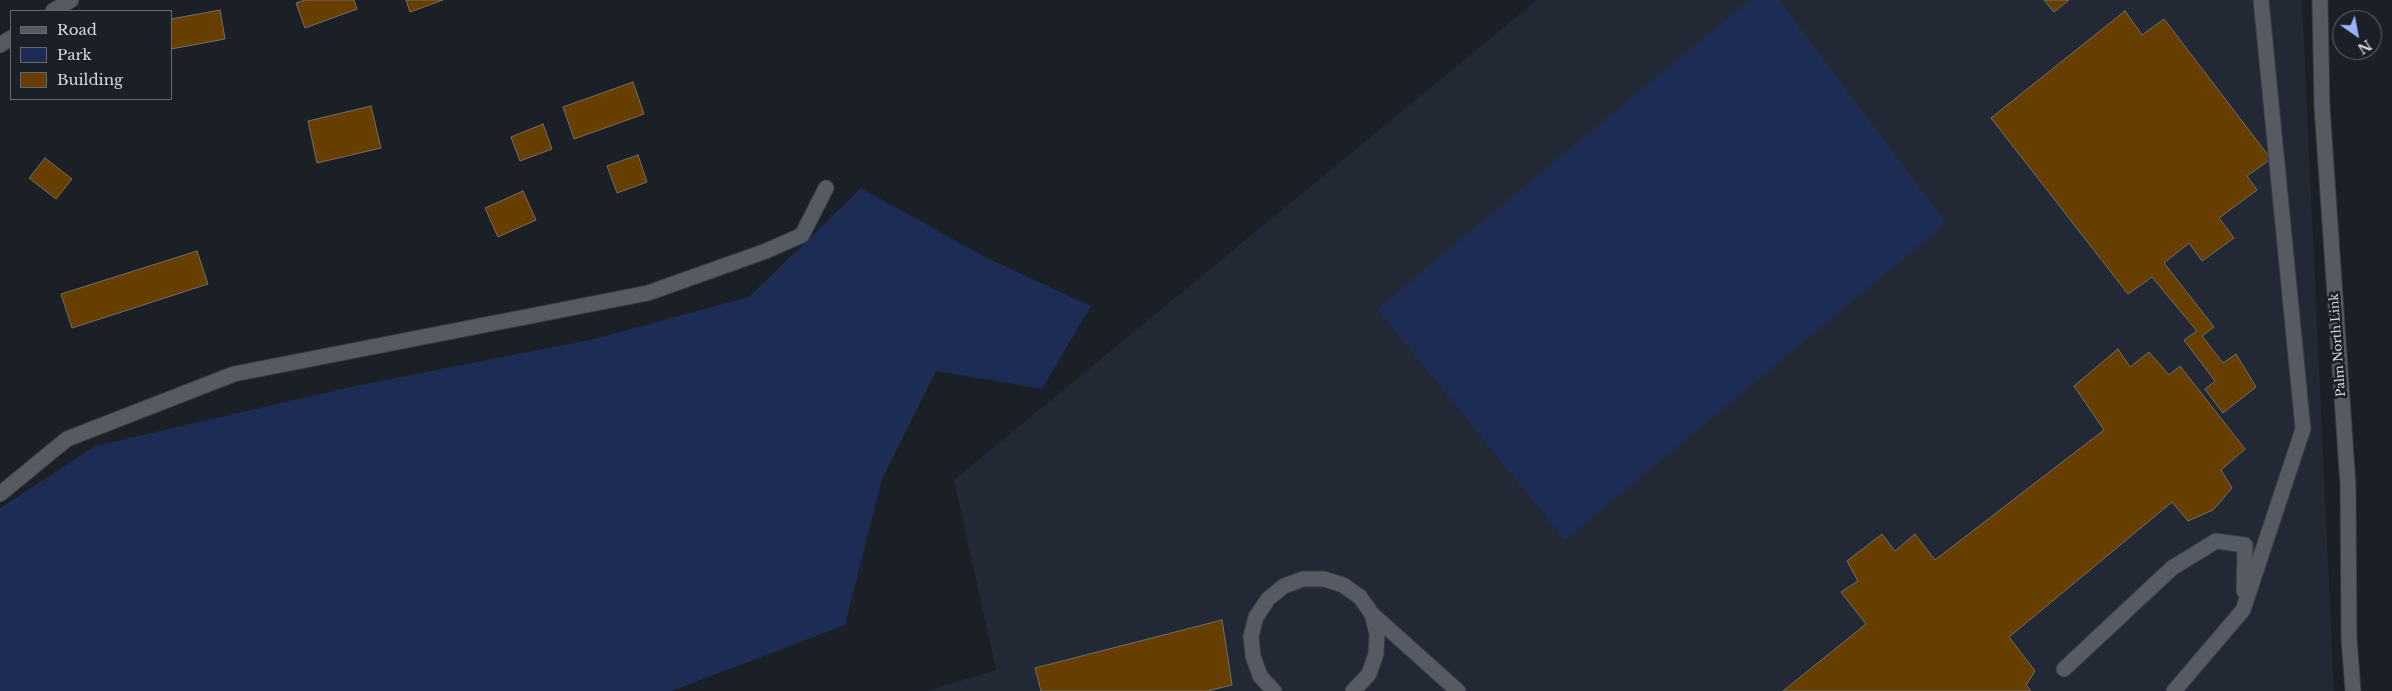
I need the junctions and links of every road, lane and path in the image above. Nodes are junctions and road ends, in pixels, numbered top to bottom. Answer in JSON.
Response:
{"nodes":[{"id":1,"x":71,"y":0,"type":"edge"},
{"id":2,"x":2261,"y":0,"type":"edge"},
{"id":3,"x":2320,"y":0,"type":"edge"},
{"id":4,"x":55,"y":10,"type":"edge"},
{"id":5,"x":826,"y":188,"type":"dead end"},
{"id":6,"x":0,"y":494,"type":"edge"},
{"id":7,"x":2243,"y":610,"type":"junction"},
{"id":8,"x":1372,"y":614,"type":"junction"},
{"id":9,"x":2064,"y":668,"type":"dead end"},
{"id":10,"x":1274,"y":691,"type":"edge"},
{"id":11,"x":1355,"y":691,"type":"edge"},
{"id":12,"x":1458,"y":691,"type":"edge"},
{"id":13,"x":2174,"y":691,"type":"edge"},
{"id":14,"x":2353,"y":691,"type":"edge"}],
"edges":[{"from":1,"to":4,"type":"street"},
{"from":2,"to":7,"type":"street"},
{"from":3,"to":14,"type":"street","name":"Palm North Link"},
{"from":5,"to":6,"type":"street"},
{"from":7,"to":9,"type":"street"},
{"from":7,"to":13,"type":"street"},
{"from":8,"to":10,"type":"street"},
{"from":8,"to":11,"type":"street"},
{"from":8,"to":12,"type":"street"}]}
